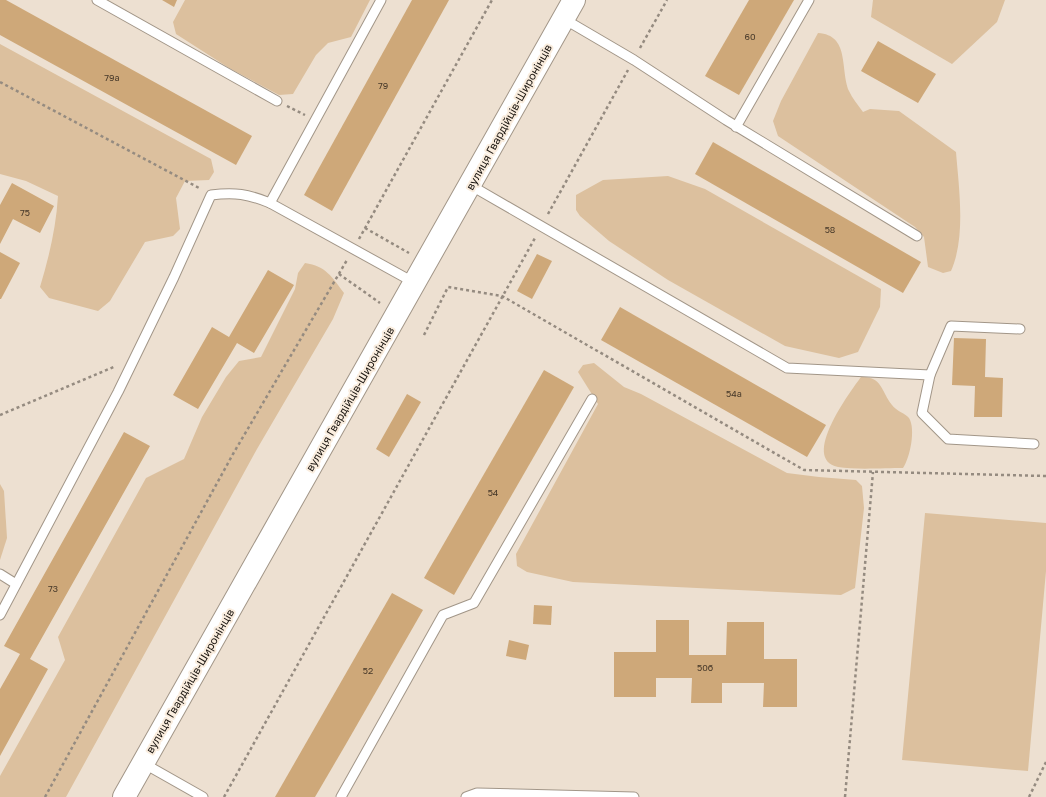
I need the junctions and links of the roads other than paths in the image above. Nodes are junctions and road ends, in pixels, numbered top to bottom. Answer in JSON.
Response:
{"nodes":[{"id":1,"x":96,"y":0,"type":"edge"},
{"id":2,"x":381,"y":0,"type":"edge"},
{"id":3,"x":574,"y":0,"type":"edge"},
{"id":4,"x":809,"y":0,"type":"edge"},
{"id":5,"x":564,"y":19,"type":"junction"},
{"id":6,"x":277,"y":101,"type":"road end"},
{"id":7,"x":736,"y":127,"type":"junction"},
{"id":8,"x":470,"y":185,"type":"junction"},
{"id":9,"x":270,"y":203,"type":"junction"},
{"id":10,"x":917,"y":236,"type":"dead end"},
{"id":11,"x":415,"y":283,"type":"junction"},
{"id":12,"x":1020,"y":329,"type":"dead end"},
{"id":13,"x":930,"y":375,"type":"junction"},
{"id":14,"x":592,"y":399,"type":"dead end"},
{"id":15,"x":1034,"y":444,"type":"dead end"},
{"id":16,"x":0,"y":574,"type":"edge"},
{"id":17,"x":16,"y":584,"type":"junction"},
{"id":18,"x":0,"y":615,"type":"edge"},
{"id":19,"x":143,"y":763,"type":"junction"},
{"id":20,"x":124,"y":797,"type":"edge"},
{"id":21,"x":202,"y":797,"type":"edge"},
{"id":22,"x":341,"y":797,"type":"edge"},
{"id":23,"x":466,"y":797,"type":"edge"},
{"id":24,"x":634,"y":797,"type":"edge"}],
"edges":[{"from":1,"to":6,"type":"lane"},
{"from":2,"to":9,"type":"lane"},
{"from":3,"to":5,"type":"main road","name":"вулиця Гвардійців-Широнінців"},
{"from":4,"to":7,"type":"lane"},
{"from":5,"to":7,"type":"lane"},
{"from":5,"to":8,"type":"main road","name":"вулиця Гвардійців-Широнінців"},
{"from":7,"to":10,"type":"lane"},
{"from":8,"to":11,"type":"main road","name":"вулиця Гвардійців-Широнінців"},
{"from":8,"to":13,"type":"lane"},
{"from":9,"to":11,"type":"lane"},
{"from":9,"to":17,"type":"lane"},
{"from":11,"to":19,"type":"main road","name":"вулиця Гвардійців-Широнінців"},
{"from":12,"to":13,"type":"lane"},
{"from":13,"to":15,"type":"lane"},
{"from":14,"to":22,"type":"lane"},
{"from":16,"to":17,"type":"lane"},
{"from":17,"to":18,"type":"lane"},
{"from":19,"to":20,"type":"main road","name":"вулиця Гвардійців-Широнінців"},
{"from":19,"to":21,"type":"lane"},
{"from":23,"to":24,"type":"lane"}]}
